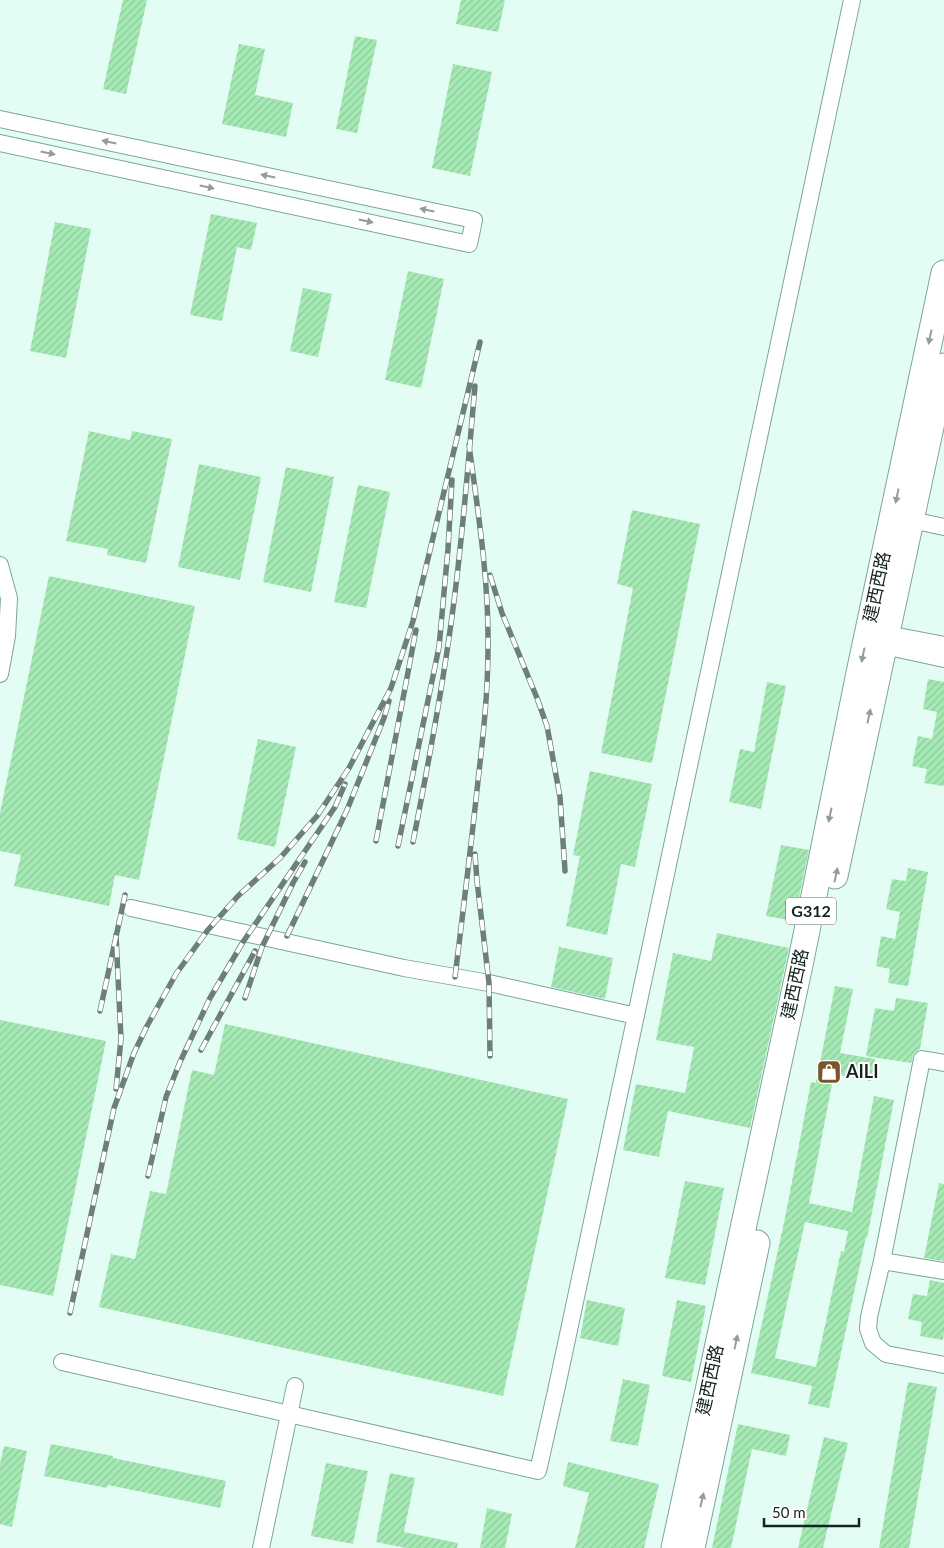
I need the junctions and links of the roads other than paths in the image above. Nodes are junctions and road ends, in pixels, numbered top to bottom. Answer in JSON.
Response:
{"nodes":[{"id":1,"x":852,"y":0,"type":"edge"},
{"id":2,"x":0,"y":119,"type":"edge"},
{"id":3,"x":0,"y":143,"type":"edge"},
{"id":4,"x":165,"y":154,"type":"junction"},
{"id":5,"x":160,"y":177,"type":"junction"},
{"id":6,"x":944,"y":273,"type":"edge"},
{"id":7,"x":944,"y":366,"type":"edge"},
{"id":8,"x":911,"y":520,"type":"junction"},
{"id":9,"x":944,"y":526,"type":"edge"},
{"id":10,"x":0,"y":566,"type":"edge"},
{"id":11,"x":886,"y":640,"type":"junction"},
{"id":12,"x":944,"y":645,"type":"edge"},
{"id":13,"x":944,"y":659,"type":"edge"},
{"id":14,"x":0,"y":674,"type":"edge"},
{"id":15,"x":131,"y":908,"type":"dead end"},
{"id":16,"x":636,"y":1016,"type":"junction"},
{"id":17,"x":944,"y":1063,"type":"edge"},
{"id":18,"x":882,"y":1261,"type":"junction"},
{"id":19,"x":944,"y":1271,"type":"edge"},
{"id":20,"x":62,"y":1362,"type":"dead end"},
{"id":21,"x":944,"y":1365,"type":"edge"},
{"id":22,"x":295,"y":1386,"type":"dead end"},
{"id":23,"x":289,"y":1413,"type":"junction"},
{"id":24,"x":261,"y":1548,"type":"edge"},
{"id":25,"x":674,"y":1548,"type":"edge"},
{"id":26,"x":692,"y":1548,"type":"edge"}],
"edges":[{"from":1,"to":16,"type":"street"},
{"from":4,"to":2,"type":"street","one_way":true},
{"from":3,"to":5,"type":"street","one_way":true},
{"from":4,"to":5,"type":"street"},
{"from":5,"to":4,"type":"street","one_way":true},
{"from":6,"to":25,"type":"highway","name":"建西西路","number":"G312","one_way":true},
{"from":7,"to":8,"type":"highway","name":"建西西路","number":"G312"},
{"from":8,"to":9,"type":"street"},
{"from":8,"to":11,"type":"highway","name":"建西西路","number":"G312"},
{"from":10,"to":14,"type":"street"},
{"from":11,"to":12,"type":"street"},
{"from":11,"to":13,"type":"street"},
{"from":26,"to":11,"type":"highway","name":"建西西路","number":"G312","one_way":true},
{"from":15,"to":16,"type":"street"},
{"from":16,"to":23,"type":"street"},
{"from":17,"to":18,"type":"street"},
{"from":18,"to":19,"type":"street"},
{"from":18,"to":21,"type":"street"},
{"from":20,"to":23,"type":"street"},
{"from":22,"to":23,"type":"street"},
{"from":23,"to":24,"type":"street"}]}
